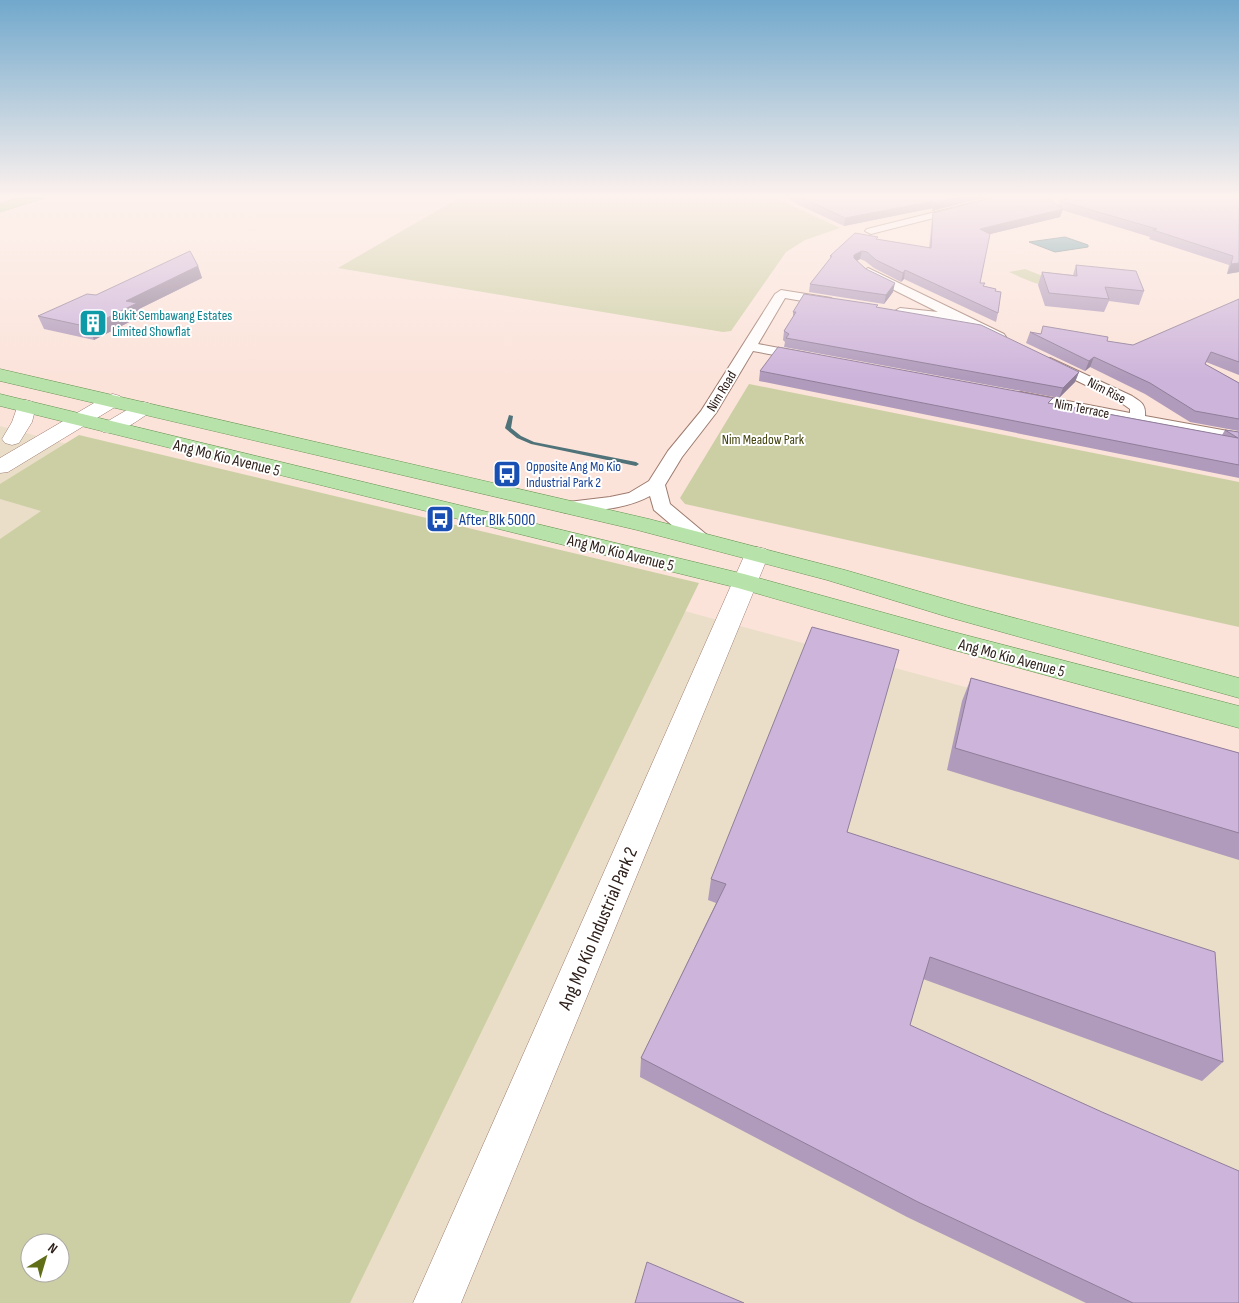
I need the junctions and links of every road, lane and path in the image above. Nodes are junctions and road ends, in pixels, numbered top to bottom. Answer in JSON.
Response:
{"nodes":[{"id":1,"x":860,"y":265,"type":"edge"},
{"id":2,"x":840,"y":303,"type":"edge"},
{"id":3,"x":887,"y":310,"type":"edge"},
{"id":4,"x":956,"y":316,"type":"junction"},
{"id":5,"x":1010,"y":342,"type":"edge"},
{"id":6,"x":748,"y":346,"type":"junction"},
{"id":7,"x":1037,"y":355,"type":"edge"},
{"id":8,"x":822,"y":360,"type":"edge"},
{"id":9,"x":0,"y":375,"type":"edge"},
{"id":10,"x":90,"y":394,"type":"junction"},
{"id":11,"x":1009,"y":395,"type":"edge"},
{"id":12,"x":0,"y":400,"type":"edge"},
{"id":13,"x":113,"y":400,"type":"junction"},
{"id":14,"x":26,"y":406,"type":"junction"},
{"id":15,"x":144,"y":408,"type":"junction"},
{"id":16,"x":55,"y":414,"type":"junction"},
{"id":17,"x":1137,"y":419,"type":"junction"},
{"id":18,"x":81,"y":421,"type":"junction"},
{"id":19,"x":110,"y":428,"type":"junction"},
{"id":20,"x":1239,"y":438,"type":"edge"},
{"id":21,"x":6,"y":442,"type":"edge"},
{"id":22,"x":0,"y":467,"type":"edge"},
{"id":23,"x":656,"y":485,"type":"junction"},
{"id":24,"x":567,"y":506,"type":"junction"},
{"id":25,"x":700,"y":539,"type":"junction"},
{"id":26,"x":757,"y":554,"type":"junction"},
{"id":27,"x":744,"y":582,"type":"junction"},
{"id":28,"x":1239,"y":688,"type":"edge"},
{"id":29,"x":1239,"y":717,"type":"edge"},
{"id":30,"x":437,"y":1303,"type":"edge"}],
"edges":[{"from":1,"to":4,"type":"street"},
{"from":2,"to":6,"type":"street","name":"Nim Road"},
{"from":3,"to":4,"type":"street"},
{"from":4,"to":5,"type":"street"},
{"from":6,"to":8,"type":"street"},
{"from":6,"to":23,"type":"street","name":"Nim Road"},
{"from":7,"to":17,"type":"street","name":"Nim Rise"},
{"from":9,"to":10,"type":"main road","name":"Ang Mo Kio Avenue 5"},
{"from":10,"to":13,"type":"main road","name":"Ang Mo Kio Avenue 5"},
{"from":10,"to":16,"type":"street"},
{"from":11,"to":17,"type":"street","name":"Nim Terrace"},
{"from":12,"to":14,"type":"main road","name":"Ang Mo Kio Avenue 5"},
{"from":13,"to":15,"type":"main road","name":"Ang Mo Kio Avenue 5"},
{"from":13,"to":18,"type":"street"},
{"from":14,"to":16,"type":"main road","name":"Ang Mo Kio Avenue 5"},
{"from":14,"to":21,"type":"street"},
{"from":15,"to":19,"type":"street"},
{"from":15,"to":24,"type":"main road","name":"Ang Mo Kio Avenue 5"},
{"from":16,"to":18,"type":"main road","name":"Ang Mo Kio Avenue 5"},
{"from":16,"to":21,"type":"street"},
{"from":17,"to":20,"type":"street","name":"Nim Terrace"},
{"from":18,"to":19,"type":"main road","name":"Ang Mo Kio Avenue 5"},
{"from":18,"to":22,"type":"street"},
{"from":19,"to":27,"type":"main road","name":"Ang Mo Kio Avenue 5"},
{"from":23,"to":24,"type":"street"},
{"from":23,"to":25,"type":"street"},
{"from":24,"to":25,"type":"main road","name":"Ang Mo Kio Avenue 5"},
{"from":25,"to":26,"type":"main road","name":"Ang Mo Kio Avenue 5"},
{"from":26,"to":27,"type":"street","name":"Ang Mo Kio Industrial Park 2"},
{"from":26,"to":28,"type":"main road","name":"Ang Mo Kio Avenue 5"},
{"from":27,"to":29,"type":"main road","name":"Ang Mo Kio Avenue 5"},
{"from":27,"to":30,"type":"street","name":"Ang Mo Kio Industrial Park 2"}]}
